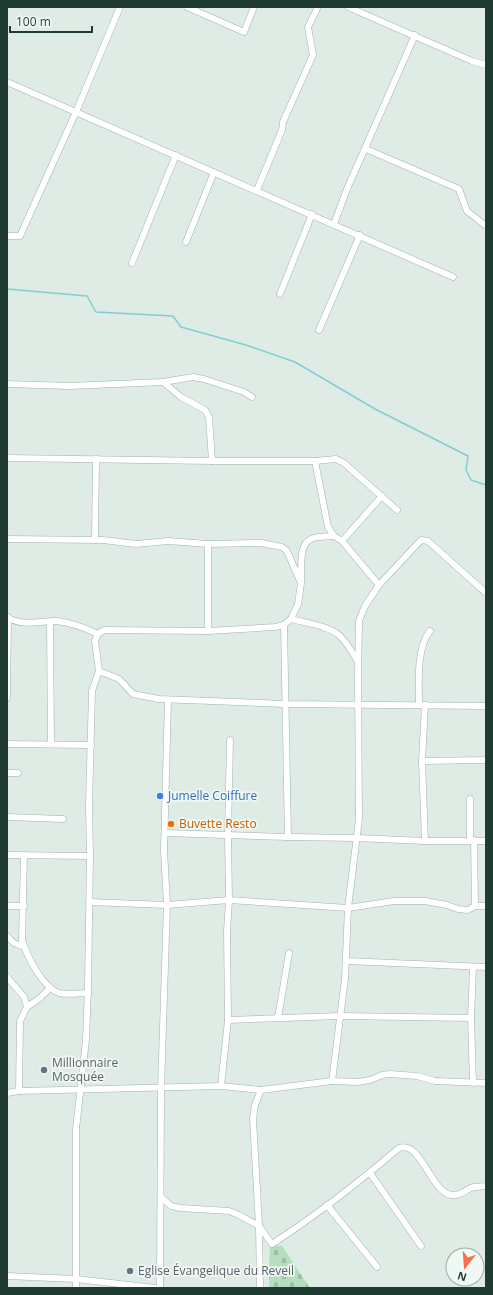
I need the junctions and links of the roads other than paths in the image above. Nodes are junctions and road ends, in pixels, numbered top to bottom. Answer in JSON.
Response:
{"nodes":[{"id":1,"x":120,"y":7,"type":"edge"},
{"id":2,"x":187,"y":7,"type":"edge"},
{"id":3,"x":254,"y":7,"type":"edge"},
{"id":4,"x":318,"y":7,"type":"edge"},
{"id":5,"x":348,"y":7,"type":"edge"},
{"id":6,"x":415,"y":35,"type":"junction"},
{"id":7,"x":486,"y":65,"type":"edge"},
{"id":8,"x":7,"y":82,"type":"edge"},
{"id":9,"x":76,"y":112,"type":"junction"},
{"id":10,"x":366,"y":149,"type":"junction"},
{"id":11,"x":176,"y":155,"type":"junction"},
{"id":12,"x":214,"y":172,"type":"junction"},
{"id":13,"x":257,"y":190,"type":"junction"},
{"id":14,"x":312,"y":214,"type":"junction"},
{"id":15,"x":334,"y":224,"type":"junction"},
{"id":16,"x":486,"y":226,"type":"edge"},
{"id":17,"x":360,"y":235,"type":"junction"},
{"id":18,"x":7,"y":236,"type":"edge"},
{"id":19,"x":186,"y":242,"type":"dead end"},
{"id":20,"x":132,"y":263,"type":"dead end"},
{"id":21,"x":453,"y":277,"type":"dead end"},
{"id":22,"x":280,"y":294,"type":"dead end"},
{"id":23,"x":319,"y":330,"type":"dead end"},
{"id":24,"x":163,"y":382,"type":"junction"},
{"id":25,"x":9,"y":384,"type":"edge"},
{"id":26,"x":7,"y":390,"type":"edge"},
{"id":27,"x":252,"y":397,"type":"dead end"},
{"id":28,"x":7,"y":458,"type":"edge"},
{"id":29,"x":96,"y":459,"type":"junction"},
{"id":30,"x":212,"y":461,"type":"junction"},
{"id":31,"x":315,"y":461,"type":"junction"},
{"id":32,"x":382,"y":496,"type":"junction"},
{"id":33,"x":397,"y":510,"type":"dead end"},
{"id":34,"x":334,"y":536,"type":"junction"},
{"id":35,"x":7,"y":540,"type":"edge"},
{"id":36,"x":95,"y":540,"type":"junction"},
{"id":37,"x":342,"y":541,"type":"junction"},
{"id":38,"x":208,"y":544,"type":"junction"},
{"id":39,"x":301,"y":583,"type":"junction"},
{"id":40,"x":379,"y":585,"type":"junction"},
{"id":41,"x":486,"y":594,"type":"edge"},
{"id":42,"x":7,"y":617,"type":"edge"},
{"id":43,"x":291,"y":619,"type":"junction"},
{"id":44,"x":50,"y":622,"type":"junction"},
{"id":45,"x":284,"y":625,"type":"junction"},
{"id":46,"x":430,"y":630,"type":"dead end"},
{"id":47,"x":208,"y":631,"type":"junction"},
{"id":48,"x":98,"y":634,"type":"junction"},
{"id":49,"x":358,"y":662,"type":"junction"},
{"id":50,"x":99,"y":671,"type":"junction"},
{"id":51,"x":7,"y":698,"type":"edge"},
{"id":52,"x":168,"y":700,"type":"junction"},
{"id":53,"x":285,"y":704,"type":"junction"},
{"id":54,"x":359,"y":705,"type":"junction"},
{"id":55,"x":422,"y":705,"type":"junction"},
{"id":56,"x":486,"y":706,"type":"edge"},
{"id":57,"x":230,"y":740,"type":"dead end"},
{"id":58,"x":7,"y":744,"type":"edge"},
{"id":59,"x":51,"y":744,"type":"junction"},
{"id":60,"x":91,"y":745,"type":"junction"},
{"id":61,"x":486,"y":760,"type":"edge"},
{"id":62,"x":422,"y":761,"type":"junction"},
{"id":63,"x":7,"y":772,"type":"edge"},
{"id":64,"x":18,"y":773,"type":"dead end"},
{"id":65,"x":470,"y":799,"type":"dead end"},
{"id":66,"x":7,"y":817,"type":"edge"},
{"id":67,"x":63,"y":819,"type":"dead end"},
{"id":68,"x":165,"y":833,"type":"junction"},
{"id":69,"x":228,"y":835,"type":"junction"},
{"id":70,"x":288,"y":837,"type":"junction"},
{"id":71,"x":356,"y":838,"type":"junction"},
{"id":72,"x":472,"y":840,"type":"junction"},
{"id":73,"x":425,"y":841,"type":"junction"},
{"id":74,"x":486,"y":841,"type":"edge"},
{"id":75,"x":7,"y":855,"type":"edge"},
{"id":76,"x":24,"y":855,"type":"junction"},
{"id":77,"x":90,"y":856,"type":"junction"},
{"id":78,"x":229,"y":900,"type":"junction"},
{"id":79,"x":89,"y":902,"type":"junction"},
{"id":80,"x":167,"y":905,"type":"junction"},
{"id":81,"x":7,"y":906,"type":"edge"},
{"id":82,"x":24,"y":906,"type":"junction"},
{"id":83,"x":475,"y":906,"type":"junction"},
{"id":84,"x":486,"y":906,"type":"edge"},
{"id":85,"x":348,"y":908,"type":"junction"},
{"id":86,"x":7,"y":936,"type":"edge"},
{"id":87,"x":24,"y":947,"type":"junction"},
{"id":88,"x":289,"y":953,"type":"dead end"},
{"id":89,"x":346,"y":962,"type":"junction"},
{"id":90,"x":473,"y":967,"type":"junction"},
{"id":91,"x":486,"y":967,"type":"edge"},
{"id":92,"x":7,"y":977,"type":"edge"},
{"id":93,"x":50,"y":988,"type":"junction"},
{"id":94,"x":88,"y":993,"type":"junction"},
{"id":95,"x":27,"y":1007,"type":"junction"},
{"id":96,"x":340,"y":1016,"type":"junction"},
{"id":97,"x":278,"y":1018,"type":"junction"},
{"id":98,"x":471,"y":1018,"type":"junction"},
{"id":99,"x":228,"y":1020,"type":"junction"},
{"id":100,"x":332,"y":1081,"type":"junction"},
{"id":101,"x":473,"y":1083,"type":"junction"},
{"id":102,"x":486,"y":1083,"type":"edge"},
{"id":103,"x":221,"y":1086,"type":"junction"},
{"id":104,"x":161,"y":1088,"type":"junction"},
{"id":105,"x":80,"y":1090,"type":"junction"},
{"id":106,"x":261,"y":1090,"type":"junction"},
{"id":107,"x":19,"y":1091,"type":"junction"},
{"id":108,"x":7,"y":1093,"type":"edge"},
{"id":109,"x":370,"y":1173,"type":"junction"},
{"id":110,"x":486,"y":1186,"type":"edge"},
{"id":111,"x":161,"y":1197,"type":"junction"},
{"id":112,"x":327,"y":1205,"type":"junction"},
{"id":113,"x":259,"y":1226,"type":"junction"},
{"id":114,"x":421,"y":1246,"type":"dead end"},
{"id":115,"x":377,"y":1267,"type":"dead end"},
{"id":116,"x":7,"y":1276,"type":"edge"},
{"id":117,"x":76,"y":1279,"type":"junction"},
{"id":118,"x":76,"y":1288,"type":"edge"},
{"id":119,"x":155,"y":1288,"type":"edge"},
{"id":120,"x":160,"y":1288,"type":"edge"},
{"id":121,"x":260,"y":1288,"type":"edge"}],
"edges":[{"from":1,"to":9,"type":"street"},
{"from":2,"to":3,"type":"street"},
{"from":4,"to":13,"type":"street"},
{"from":5,"to":6,"type":"street"},
{"from":6,"to":7,"type":"street"},
{"from":6,"to":10,"type":"street"},
{"from":8,"to":9,"type":"street"},
{"from":9,"to":11,"type":"street"},
{"from":9,"to":18,"type":"street"},
{"from":10,"to":15,"type":"street"},
{"from":10,"to":16,"type":"street"},
{"from":11,"to":12,"type":"street"},
{"from":11,"to":20,"type":"street"},
{"from":12,"to":13,"type":"street"},
{"from":12,"to":19,"type":"street"},
{"from":13,"to":14,"type":"street"},
{"from":14,"to":15,"type":"street"},
{"from":14,"to":22,"type":"street"},
{"from":15,"to":17,"type":"street"},
{"from":17,"to":21,"type":"street"},
{"from":17,"to":23,"type":"street"},
{"from":24,"to":25,"type":"street"},
{"from":24,"to":27,"type":"street"},
{"from":24,"to":30,"type":"street"},
{"from":25,"to":26,"type":"street"},
{"from":28,"to":29,"type":"street"},
{"from":29,"to":30,"type":"street"},
{"from":29,"to":36,"type":"street"},
{"from":30,"to":31,"type":"street"},
{"from":31,"to":32,"type":"street"},
{"from":31,"to":34,"type":"street"},
{"from":32,"to":33,"type":"street"},
{"from":32,"to":37,"type":"street"},
{"from":34,"to":37,"type":"street"},
{"from":34,"to":39,"type":"street"},
{"from":35,"to":36,"type":"street"},
{"from":36,"to":38,"type":"street"},
{"from":37,"to":40,"type":"street"},
{"from":38,"to":39,"type":"street"},
{"from":38,"to":47,"type":"street"},
{"from":39,"to":43,"type":"street"},
{"from":40,"to":41,"type":"street"},
{"from":40,"to":49,"type":"street"},
{"from":42,"to":44,"type":"street"},
{"from":42,"to":51,"type":"street"},
{"from":43,"to":45,"type":"street"},
{"from":43,"to":49,"type":"street"},
{"from":44,"to":48,"type":"street"},
{"from":44,"to":59,"type":"street"},
{"from":45,"to":47,"type":"street"},
{"from":45,"to":53,"type":"street"},
{"from":46,"to":55,"type":"street"},
{"from":47,"to":48,"type":"street"},
{"from":48,"to":50,"type":"street"},
{"from":49,"to":54,"type":"street"},
{"from":50,"to":52,"type":"street"},
{"from":50,"to":60,"type":"street"},
{"from":52,"to":53,"type":"street"},
{"from":52,"to":68,"type":"street"},
{"from":53,"to":54,"type":"street"},
{"from":53,"to":70,"type":"street"},
{"from":54,"to":55,"type":"street"},
{"from":54,"to":71,"type":"street"},
{"from":55,"to":56,"type":"street"},
{"from":55,"to":62,"type":"street"},
{"from":57,"to":69,"type":"street"},
{"from":58,"to":59,"type":"street"},
{"from":59,"to":60,"type":"street"},
{"from":60,"to":77,"type":"street"},
{"from":61,"to":62,"type":"street"},
{"from":62,"to":73,"type":"street"},
{"from":63,"to":64,"type":"street"},
{"from":65,"to":72,"type":"street"},
{"from":66,"to":67,"type":"street"},
{"from":68,"to":69,"type":"street"},
{"from":68,"to":80,"type":"street"},
{"from":69,"to":70,"type":"street"},
{"from":69,"to":78,"type":"street"},
{"from":70,"to":71,"type":"street"},
{"from":71,"to":73,"type":"street"},
{"from":71,"to":85,"type":"street"},
{"from":72,"to":73,"type":"street"},
{"from":72,"to":74,"type":"street"},
{"from":72,"to":83,"type":"street"},
{"from":75,"to":76,"type":"street"},
{"from":76,"to":77,"type":"street"},
{"from":76,"to":82,"type":"street"},
{"from":77,"to":79,"type":"street"},
{"from":78,"to":80,"type":"street"},
{"from":78,"to":85,"type":"street"},
{"from":78,"to":99,"type":"street"},
{"from":79,"to":80,"type":"street"},
{"from":79,"to":94,"type":"street"},
{"from":80,"to":104,"type":"street"},
{"from":81,"to":82,"type":"street"},
{"from":82,"to":87,"type":"street"},
{"from":83,"to":84,"type":"street"},
{"from":83,"to":85,"type":"street"},
{"from":85,"to":89,"type":"street"},
{"from":86,"to":87,"type":"street"},
{"from":87,"to":93,"type":"street"},
{"from":88,"to":97,"type":"street"},
{"from":89,"to":90,"type":"street"},
{"from":89,"to":96,"type":"street"},
{"from":90,"to":91,"type":"street"},
{"from":90,"to":98,"type":"street"},
{"from":92,"to":95,"type":"street"},
{"from":93,"to":94,"type":"street"},
{"from":93,"to":95,"type":"street"},
{"from":94,"to":105,"type":"street"},
{"from":95,"to":107,"type":"street"},
{"from":96,"to":97,"type":"street"},
{"from":96,"to":98,"type":"street"},
{"from":96,"to":100,"type":"street"},
{"from":97,"to":99,"type":"street"},
{"from":98,"to":101,"type":"street"},
{"from":99,"to":103,"type":"street"},
{"from":100,"to":101,"type":"street"},
{"from":100,"to":106,"type":"street"},
{"from":101,"to":102,"type":"street"},
{"from":103,"to":104,"type":"street"},
{"from":103,"to":106,"type":"street"},
{"from":104,"to":105,"type":"street"},
{"from":104,"to":111,"type":"street"},
{"from":105,"to":107,"type":"street"},
{"from":105,"to":117,"type":"street"},
{"from":106,"to":113,"type":"street"},
{"from":107,"to":108,"type":"street"},
{"from":109,"to":110,"type":"street"},
{"from":109,"to":112,"type":"street"},
{"from":109,"to":114,"type":"street"},
{"from":111,"to":113,"type":"street"},
{"from":111,"to":120,"type":"street"},
{"from":112,"to":113,"type":"street"},
{"from":112,"to":115,"type":"street"},
{"from":113,"to":121,"type":"street"},
{"from":116,"to":117,"type":"street"},
{"from":117,"to":118,"type":"street"},
{"from":117,"to":119,"type":"street"}]}
